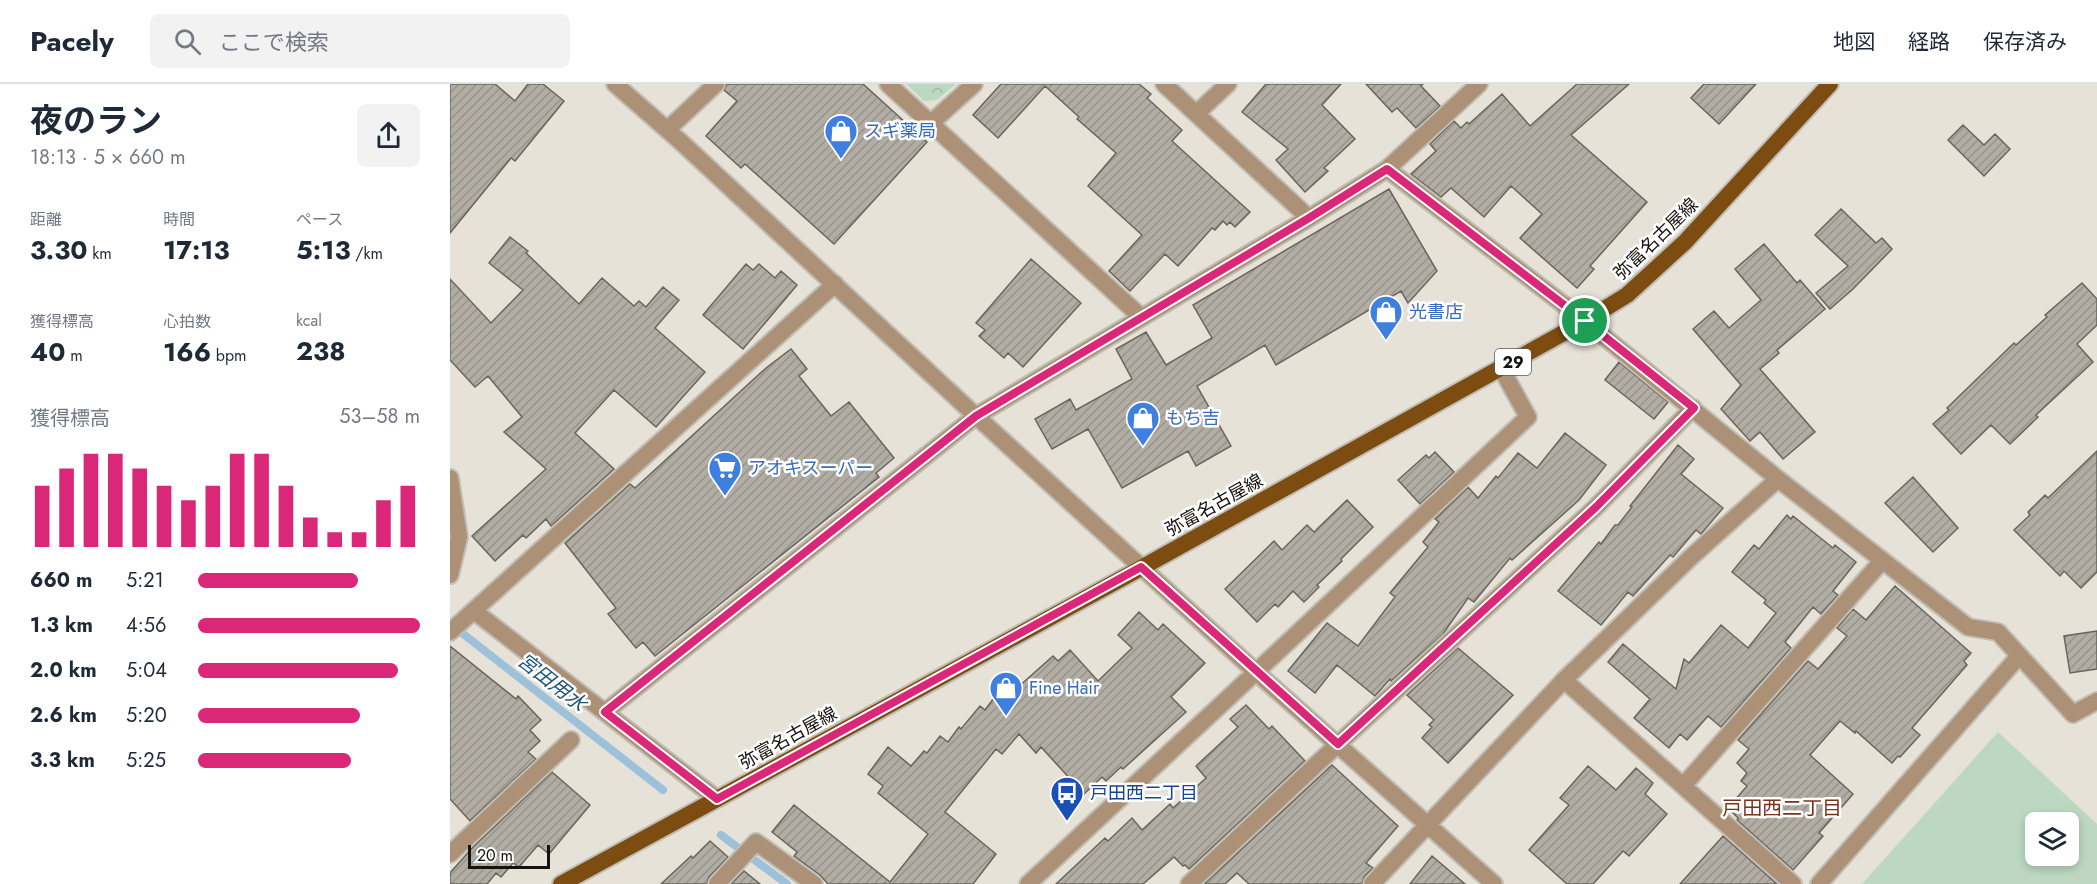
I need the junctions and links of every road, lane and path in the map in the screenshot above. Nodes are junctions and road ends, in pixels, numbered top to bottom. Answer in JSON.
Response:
{"nodes":[{"id":1,"x":615,"y":84,"type":"edge"},
{"id":2,"x":716,"y":84,"type":"edge"},
{"id":3,"x":888,"y":84,"type":"edge"},
{"id":4,"x":974,"y":84,"type":"edge"},
{"id":5,"x":1164,"y":84,"type":"edge"},
{"id":6,"x":1228,"y":84,"type":"edge"},
{"id":7,"x":1479,"y":84,"type":"edge"},
{"id":8,"x":1830,"y":84,"type":"edge"},
{"id":9,"x":1197,"y":113,"type":"junction"},
{"id":10,"x":931,"y":123,"type":"junction"},
{"id":11,"x":668,"y":129,"type":"junction"},
{"id":12,"x":1387,"y":169,"type":"junction"},
{"id":13,"x":1309,"y":218,"type":"junction"},
{"id":14,"x":834,"y":284,"type":"junction"},
{"id":15,"x":1141,"y":316,"type":"junction"},
{"id":16,"x":1585,"y":321,"type":"junction"},
{"id":17,"x":1501,"y":368,"type":"junction"},
{"id":18,"x":1694,"y":408,"type":"junction"},
{"id":19,"x":976,"y":416,"type":"junction"},
{"id":20,"x":450,"y":478,"type":"edge"},
{"id":21,"x":1778,"y":479,"type":"junction"},
{"id":22,"x":1882,"y":561,"type":"junction"},
{"id":23,"x":1141,"y":567,"type":"junction"},
{"id":24,"x":450,"y":575,"type":"edge"},
{"id":25,"x":460,"y":619,"type":"edge"},
{"id":26,"x":2019,"y":656,"type":"junction"},
{"id":27,"x":1256,"y":672,"type":"junction"},
{"id":28,"x":1564,"y":680,"type":"junction"},
{"id":29,"x":2097,"y":701,"type":"edge"},
{"id":30,"x":605,"y":712,"type":"junction"},
{"id":31,"x":571,"y":740,"type":"dead end"},
{"id":32,"x":1338,"y":744,"type":"junction"},
{"id":33,"x":1683,"y":786,"type":"junction"},
{"id":34,"x":717,"y":799,"type":"junction"},
{"id":35,"x":1429,"y":825,"type":"junction"},
{"id":36,"x":450,"y":854,"type":"edge"},
{"id":37,"x":561,"y":884,"type":"edge"},
{"id":38,"x":717,"y":884,"type":"edge"},
{"id":39,"x":814,"y":884,"type":"edge"},
{"id":40,"x":1028,"y":884,"type":"edge"},
{"id":41,"x":1189,"y":884,"type":"edge"},
{"id":42,"x":1372,"y":884,"type":"edge"},
{"id":43,"x":1494,"y":884,"type":"edge"},
{"id":44,"x":1793,"y":884,"type":"edge"},
{"id":45,"x":1819,"y":884,"type":"edge"}],
"edges":[{"from":1,"to":11,"type":"street"},
{"from":2,"to":11,"type":"street"},
{"from":3,"to":10,"type":"street"},
{"from":4,"to":10,"type":"street"},
{"from":5,"to":9,"type":"street"},
{"from":6,"to":9,"type":"street"},
{"from":7,"to":12,"type":"street"},
{"from":8,"to":16,"type":"main road","name":"弥富名古屋線","number":"29"},
{"from":9,"to":13,"type":"street"},
{"from":10,"to":15,"type":"street"},
{"from":11,"to":14,"type":"street"},
{"from":12,"to":13,"type":"street"},
{"from":12,"to":16,"type":"street"},
{"from":13,"to":15,"type":"street"},
{"from":14,"to":19,"type":"street"},
{"from":14,"to":25,"type":"street"},
{"from":15,"to":19,"type":"street"},
{"from":16,"to":17,"type":"main road","name":"弥富名古屋線","number":"29"},
{"from":16,"to":18,"type":"street"},
{"from":17,"to":23,"type":"main road","name":"弥富名古屋線","number":"29"},
{"from":17,"to":27,"type":"street"},
{"from":18,"to":21,"type":"street"},
{"from":18,"to":32,"type":"street"},
{"from":19,"to":23,"type":"street"},
{"from":19,"to":30,"type":"street"},
{"from":20,"to":24,"type":"street"},
{"from":21,"to":22,"type":"street"},
{"from":21,"to":28,"type":"street"},
{"from":22,"to":26,"type":"street"},
{"from":22,"to":33,"type":"street"},
{"from":23,"to":27,"type":"street"},
{"from":23,"to":34,"type":"main road","name":"弥富名古屋線","number":"29"},
{"from":25,"to":30,"type":"street"},
{"from":26,"to":29,"type":"street"},
{"from":26,"to":45,"type":"street"},
{"from":27,"to":32,"type":"street"},
{"from":27,"to":40,"type":"street"},
{"from":28,"to":33,"type":"street"},
{"from":28,"to":35,"type":"street"},
{"from":30,"to":34,"type":"street"},
{"from":31,"to":36,"type":"street"},
{"from":32,"to":35,"type":"street"},
{"from":32,"to":41,"type":"street"},
{"from":33,"to":44,"type":"street"},
{"from":34,"to":37,"type":"main road","name":"弥富名古屋線","number":"29"},
{"from":35,"to":42,"type":"street"},
{"from":35,"to":43,"type":"street"},
{"from":38,"to":39,"type":"street"}]}
